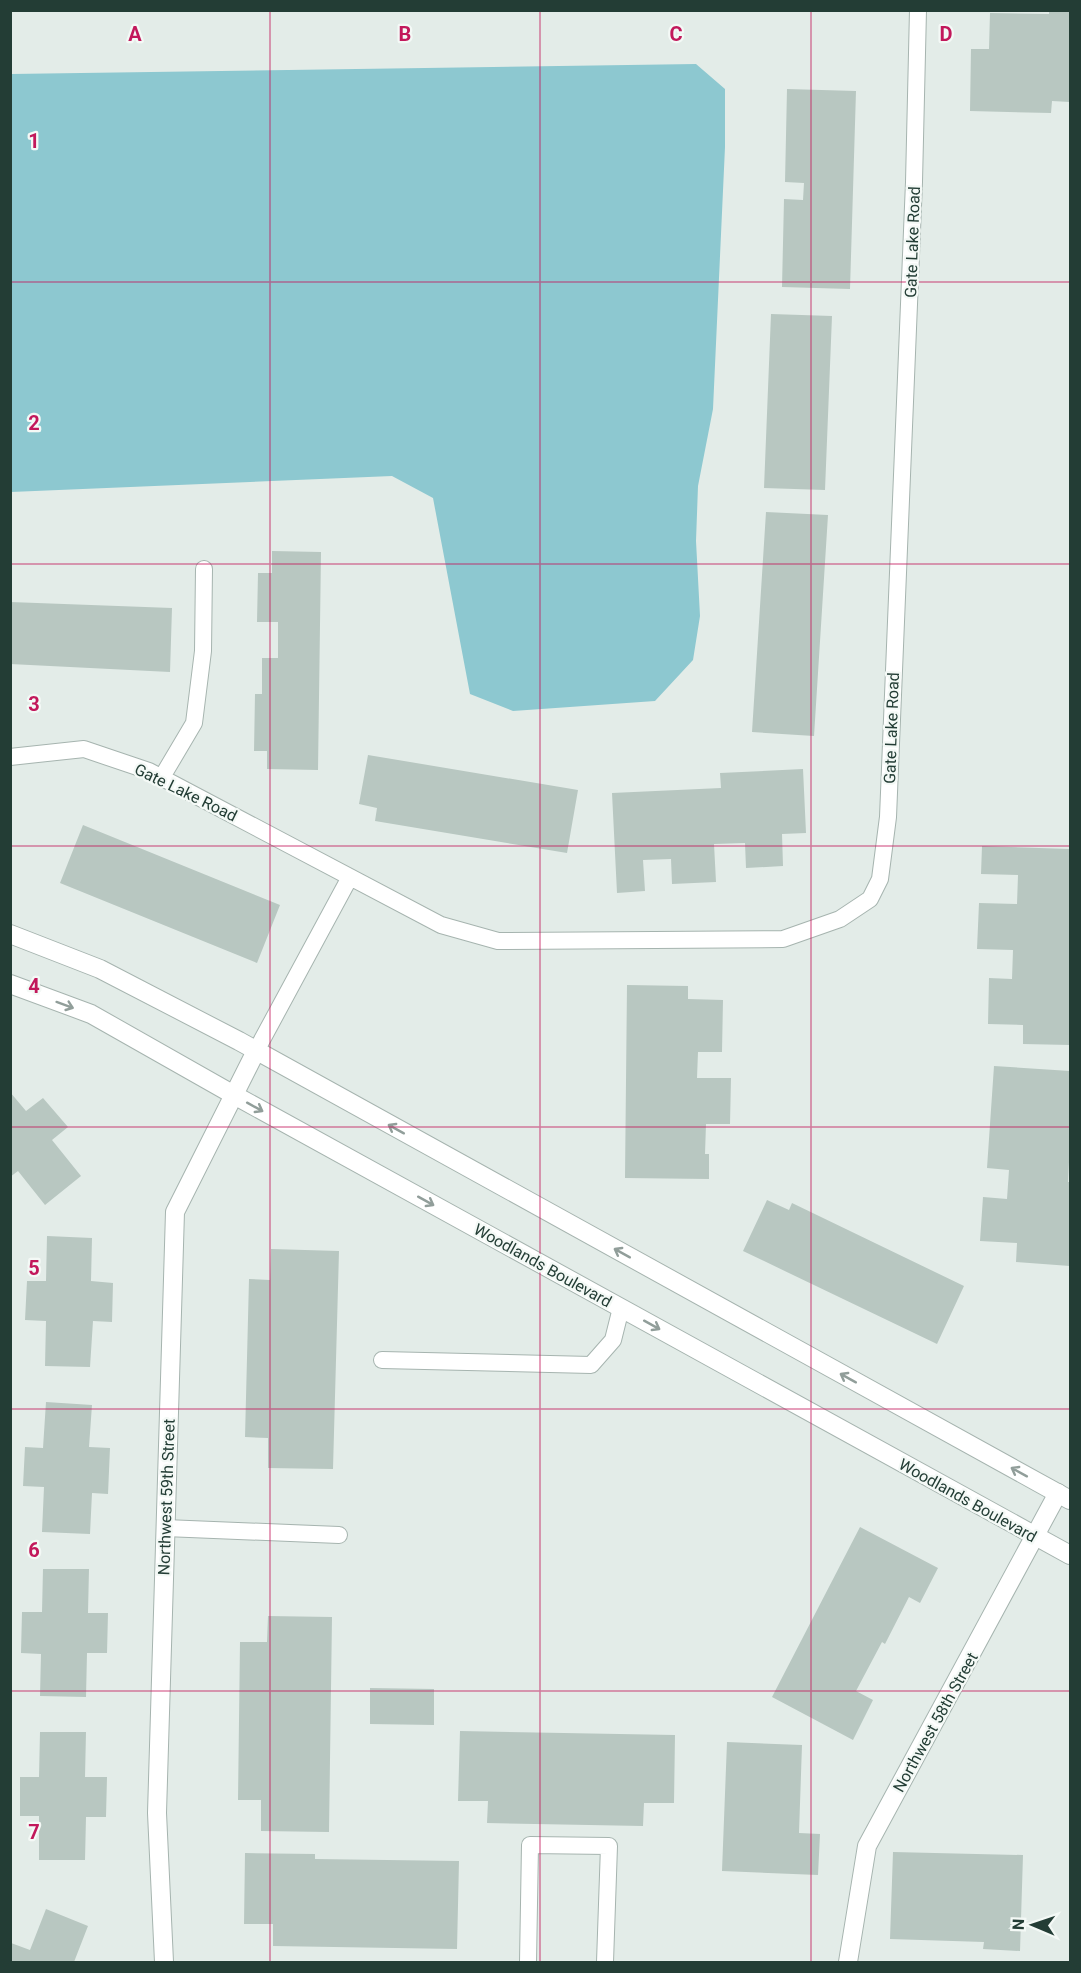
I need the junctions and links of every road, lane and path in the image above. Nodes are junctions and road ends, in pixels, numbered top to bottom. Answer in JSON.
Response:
{"nodes":[{"id":1,"x":918,"y":10,"type":"edge"},
{"id":2,"x":204,"y":569,"type":"dead end"},
{"id":3,"x":10,"y":757,"type":"edge"},
{"id":4,"x":162,"y":777,"type":"junction"},
{"id":5,"x":350,"y":877,"type":"junction"},
{"id":6,"x":10,"y":934,"type":"edge"},
{"id":7,"x":10,"y":984,"type":"edge"},
{"id":8,"x":256,"y":1051,"type":"junction"},
{"id":9,"x":234,"y":1095,"type":"junction"},
{"id":10,"x":621,"y":1308,"type":"junction"},
{"id":11,"x":382,"y":1360,"type":"dead end"},
{"id":12,"x":1064,"y":1496,"type":"edge"},
{"id":13,"x":165,"y":1528,"type":"junction"},
{"id":14,"x":339,"y":1535,"type":"dead end"},
{"id":15,"x":1035,"y":1537,"type":"junction"},
{"id":16,"x":1071,"y":1555,"type":"edge"},
{"id":17,"x":164,"y":1962,"type":"edge"},
{"id":18,"x":528,"y":1962,"type":"edge"},
{"id":19,"x":605,"y":1962,"type":"edge"},
{"id":20,"x":848,"y":1962,"type":"edge"}],
"edges":[{"from":1,"to":5,"type":"lane","name":"Gate Lake Road"},
{"from":2,"to":4,"type":"lane"},
{"from":3,"to":4,"type":"lane","name":"Gate Lake Road"},
{"from":4,"to":5,"type":"lane","name":"Gate Lake Road"},
{"from":5,"to":8,"type":"lane"},
{"from":6,"to":8,"type":"street"},
{"from":7,"to":9,"type":"street","name":"Woodlands Boulevard","one_way":true},
{"from":8,"to":9,"type":"street","name":"Northwest 59th Street"},
{"from":12,"to":8,"type":"street","one_way":true},
{"from":9,"to":10,"type":"street","name":"Woodlands Boulevard","one_way":true},
{"from":9,"to":13,"type":"street","name":"Northwest 59th Street"},
{"from":10,"to":11,"type":"lane"},
{"from":10,"to":15,"type":"street","name":"Woodlands Boulevard","one_way":true},
{"from":12,"to":15,"type":"street","name":"Northwest 58th Street"},
{"from":13,"to":14,"type":"lane"},
{"from":13,"to":17,"type":"street","name":"Northwest 59th Street"},
{"from":15,"to":16,"type":"street","name":"Woodlands Boulevard"},
{"from":15,"to":20,"type":"street","name":"Northwest 58th Street"},
{"from":18,"to":19,"type":"lane"}]}
